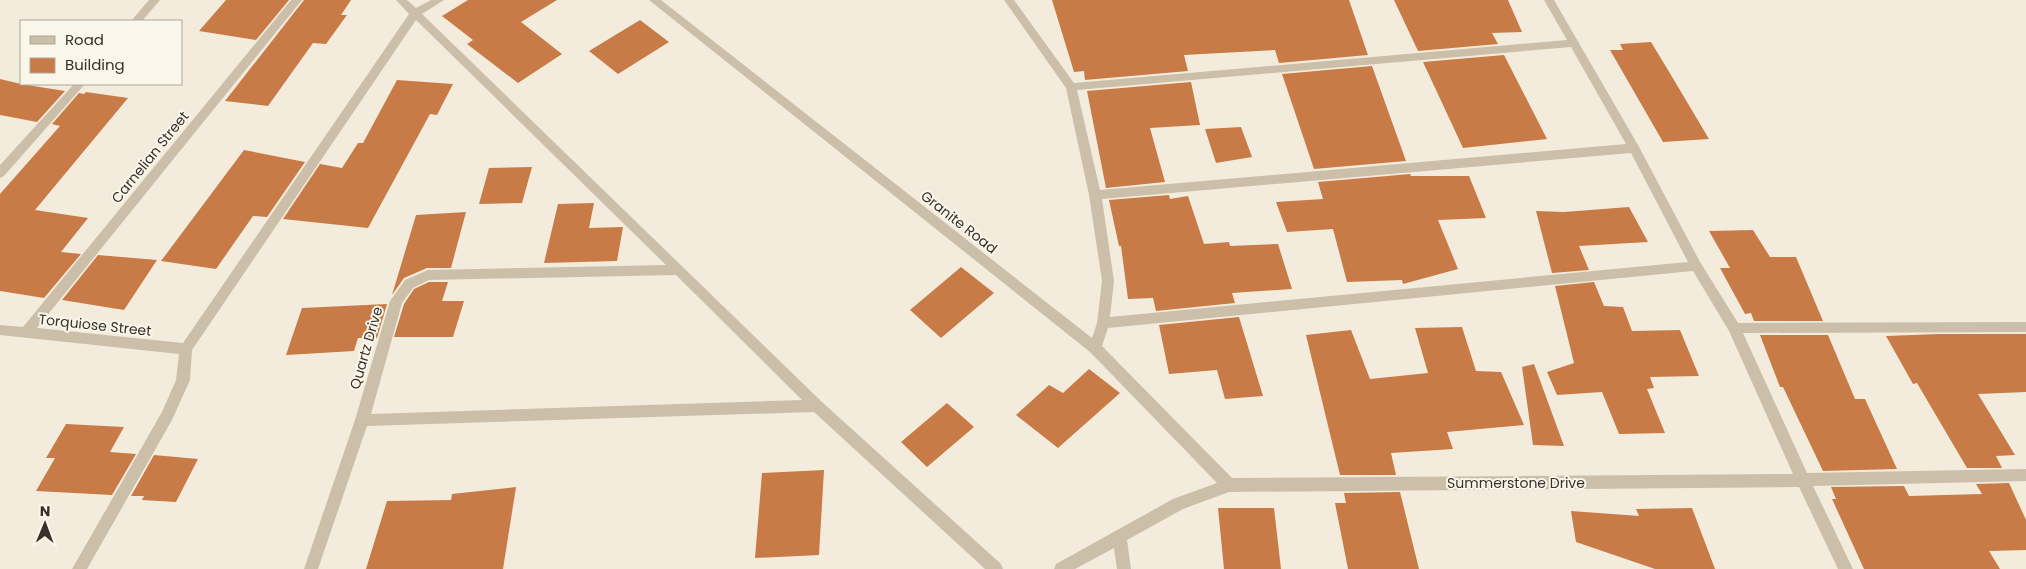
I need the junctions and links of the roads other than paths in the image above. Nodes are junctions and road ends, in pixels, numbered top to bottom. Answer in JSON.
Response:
{"nodes":[{"id":1,"x":155,"y":0,"type":"edge"},
{"id":2,"x":298,"y":0,"type":"edge"},
{"id":3,"x":401,"y":0,"type":"edge"},
{"id":4,"x":439,"y":0,"type":"edge"},
{"id":5,"x":654,"y":0,"type":"edge"},
{"id":6,"x":1009,"y":0,"type":"edge"},
{"id":7,"x":1549,"y":0,"type":"edge"},
{"id":8,"x":415,"y":13,"type":"junction"},
{"id":9,"x":137,"y":20,"type":"edge"},
{"id":10,"x":1575,"y":42,"type":"junction"},
{"id":11,"x":79,"y":85,"type":"edge"},
{"id":12,"x":1071,"y":87,"type":"junction"},
{"id":13,"x":1634,"y":148,"type":"junction"},
{"id":14,"x":0,"y":174,"type":"edge"},
{"id":15,"x":1095,"y":195,"type":"junction"},
{"id":16,"x":1696,"y":266,"type":"junction"},
{"id":17,"x":679,"y":270,"type":"junction"},
{"id":18,"x":1103,"y":323,"type":"junction"},
{"id":19,"x":2026,"y":327,"type":"edge"},
{"id":20,"x":1734,"y":328,"type":"junction"},
{"id":21,"x":0,"y":330,"type":"edge"},
{"id":22,"x":26,"y":333,"type":"junction"},
{"id":23,"x":1095,"y":348,"type":"junction"},
{"id":24,"x":186,"y":349,"type":"junction"},
{"id":25,"x":817,"y":406,"type":"junction"},
{"id":26,"x":362,"y":420,"type":"junction"},
{"id":27,"x":2026,"y":475,"type":"edge"},
{"id":28,"x":1803,"y":480,"type":"junction"},
{"id":29,"x":1229,"y":485,"type":"junction"},
{"id":30,"x":1120,"y":536,"type":"junction"},
{"id":31,"x":80,"y":569,"type":"edge"},
{"id":32,"x":311,"y":569,"type":"edge"},
{"id":33,"x":996,"y":569,"type":"edge"},
{"id":34,"x":1061,"y":569,"type":"edge"},
{"id":35,"x":1124,"y":569,"type":"edge"},
{"id":36,"x":1846,"y":569,"type":"edge"}],
"edges":[{"from":1,"to":9,"type":"street"},
{"from":2,"to":22,"type":"street","name":"Carnelian Street"},
{"from":3,"to":8,"type":"street"},
{"from":4,"to":8,"type":"street"},
{"from":5,"to":23,"type":"street","name":"Granite Road"},
{"from":6,"to":12,"type":"street"},
{"from":7,"to":10,"type":"street"},
{"from":8,"to":17,"type":"street"},
{"from":8,"to":24,"type":"street"},
{"from":10,"to":12,"type":"street"},
{"from":10,"to":13,"type":"street"},
{"from":11,"to":14,"type":"street"},
{"from":12,"to":15,"type":"street"},
{"from":13,"to":15,"type":"street"},
{"from":13,"to":16,"type":"street"},
{"from":15,"to":18,"type":"street"},
{"from":16,"to":18,"type":"street"},
{"from":16,"to":20,"type":"street"},
{"from":17,"to":25,"type":"street"},
{"from":17,"to":26,"type":"street","name":"Quartz Drive"},
{"from":18,"to":23,"type":"street"},
{"from":19,"to":20,"type":"street"},
{"from":20,"to":28,"type":"street"},
{"from":21,"to":22,"type":"street","name":"Torquiose Street"},
{"from":22,"to":24,"type":"street","name":"Torquiose Street"},
{"from":23,"to":29,"type":"street","name":"Granite Road"},
{"from":24,"to":31,"type":"street"},
{"from":25,"to":26,"type":"street"},
{"from":25,"to":33,"type":"street"},
{"from":26,"to":32,"type":"street","name":"Quartz Drive"},
{"from":27,"to":28,"type":"street","name":"Summerstone Drive"},
{"from":28,"to":29,"type":"street","name":"Summerstone Drive"},
{"from":28,"to":36,"type":"street"},
{"from":29,"to":30,"type":"street","name":"Summerstone Drive"},
{"from":30,"to":34,"type":"street","name":"Summerstone Drive"},
{"from":30,"to":35,"type":"street"}]}
